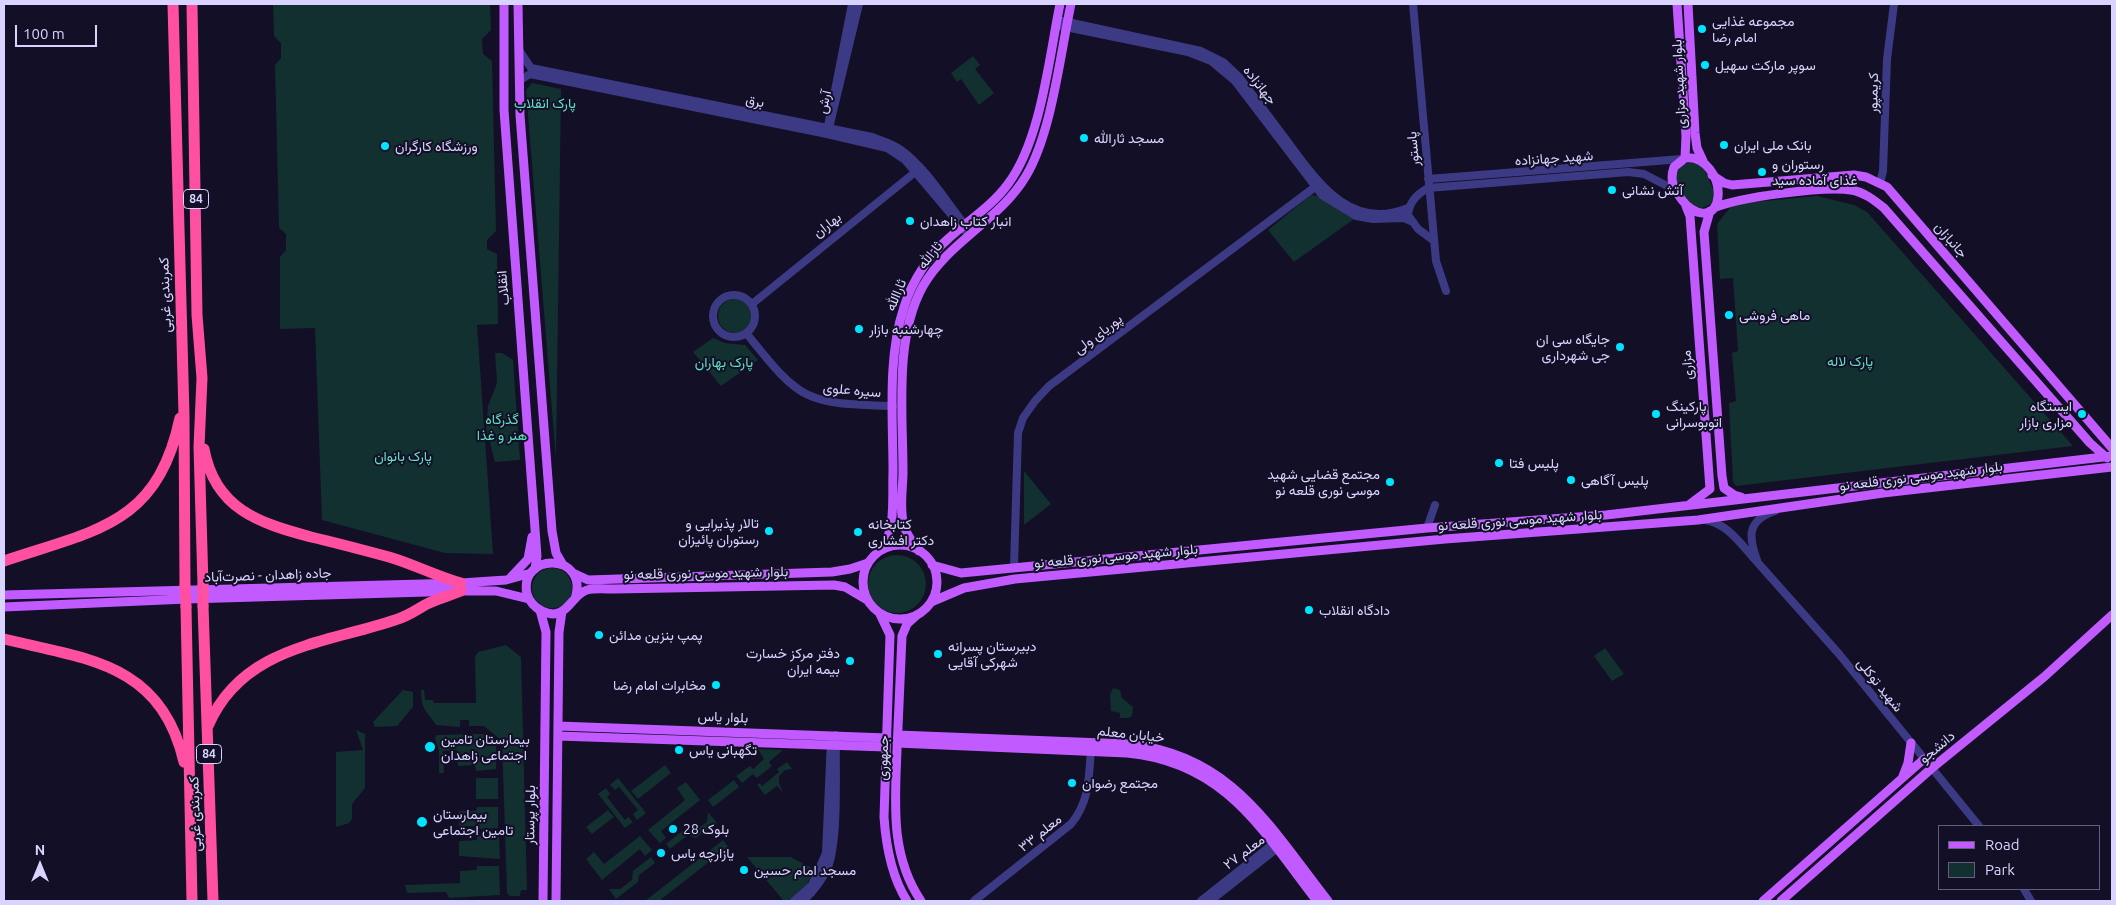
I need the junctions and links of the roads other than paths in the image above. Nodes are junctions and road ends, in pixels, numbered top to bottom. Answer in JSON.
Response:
{"nodes":[{"id":1,"x":172,"y":4,"type":"edge"},
{"id":2,"x":192,"y":4,"type":"edge"},
{"id":3,"x":504,"y":4,"type":"edge"},
{"id":4,"x":518,"y":4,"type":"edge"},
{"id":5,"x":1060,"y":4,"type":"edge"},
{"id":6,"x":1071,"y":4,"type":"edge"},
{"id":7,"x":1413,"y":4,"type":"edge"},
{"id":8,"x":1678,"y":4,"type":"edge"},
{"id":9,"x":1688,"y":4,"type":"edge"},
{"id":10,"x":1894,"y":4,"type":"edge"},
{"id":11,"x":855,"y":5,"type":"edge"},
{"id":12,"x":1056,"y":23,"type":"junction"},
{"id":13,"x":1066,"y":25,"type":"junction"},
{"id":14,"x":518,"y":46,"type":"junction"},
{"id":15,"x":566,"y":79,"type":"junction"},
{"id":16,"x":519,"y":81,"type":"junction"},
{"id":17,"x":828,"y":130,"type":"junction"},
{"id":18,"x":1684,"y":158,"type":"junction"},
{"id":19,"x":1703,"y":161,"type":"junction"},
{"id":20,"x":918,"y":170,"type":"junction"},
{"id":21,"x":1592,"y":171,"type":"junction"},
{"id":22,"x":1712,"y":175,"type":"junction"},
{"id":23,"x":1428,"y":179,"type":"junction"},
{"id":24,"x":1880,"y":183,"type":"junction"},
{"id":25,"x":1317,"y":186,"type":"junction"},
{"id":26,"x":1428,"y":188,"type":"junction"},
{"id":27,"x":1675,"y":190,"type":"junction"},
{"id":28,"x":1686,"y":206,"type":"junction"},
{"id":29,"x":1408,"y":208,"type":"junction"},
{"id":30,"x":1712,"y":209,"type":"junction"},
{"id":31,"x":1413,"y":222,"type":"junction"},
{"id":32,"x":963,"y":226,"type":"junction"},
{"id":33,"x":969,"y":234,"type":"junction"},
{"id":34,"x":1433,"y":240,"type":"junction"},
{"id":35,"x":513,"y":246,"type":"junction"},
{"id":36,"x":529,"y":246,"type":"junction"},
{"id":37,"x":1446,"y":290,"type":"dead end"},
{"id":38,"x":752,"y":304,"type":"junction"},
{"id":39,"x":746,"y":334,"type":"junction"},
{"id":40,"x":183,"y":402,"type":"junction"},
{"id":41,"x":893,"y":406,"type":"junction"},
{"id":42,"x":903,"y":406,"type":"junction"},
{"id":43,"x":200,"y":426,"type":"junction"},
{"id":44,"x":2103,"y":437,"type":"junction"},
{"id":45,"x":2112,"y":441,"type":"edge"},
{"id":46,"x":2090,"y":443,"type":"junction"},
{"id":47,"x":2112,"y":448,"type":"edge"},
{"id":48,"x":2110,"y":459,"type":"edge"},
{"id":49,"x":2083,"y":460,"type":"junction"},
{"id":50,"x":2112,"y":467,"type":"edge"},
{"id":51,"x":1881,"y":481,"type":"junction"},
{"id":52,"x":1724,"y":488,"type":"junction"},
{"id":53,"x":1710,"y":489,"type":"junction"},
{"id":54,"x":1883,"y":493,"type":"junction"},
{"id":55,"x":1749,"y":498,"type":"junction"},
{"id":56,"x":1435,"y":505,"type":"dead end"},
{"id":57,"x":1682,"y":507,"type":"junction"},
{"id":58,"x":1782,"y":509,"type":"junction"},
{"id":59,"x":534,"y":514,"type":"junction"},
{"id":60,"x":1698,"y":520,"type":"junction"},
{"id":61,"x":1426,"y":528,"type":"junction"},
{"id":62,"x":882,"y":550,"type":"junction"},
{"id":63,"x":919,"y":551,"type":"junction"},
{"id":64,"x":4,"y":561,"type":"edge"},
{"id":65,"x":868,"y":563,"type":"junction"},
{"id":66,"x":1758,"y":564,"type":"junction"},
{"id":67,"x":563,"y":565,"type":"junction"},
{"id":68,"x":932,"y":565,"type":"junction"},
{"id":69,"x":1014,"y":567,"type":"junction"},
{"id":70,"x":533,"y":571,"type":"junction"},
{"id":71,"x":573,"y":573,"type":"junction"},
{"id":72,"x":961,"y":573,"type":"junction"},
{"id":73,"x":506,"y":580,"type":"junction"},
{"id":74,"x":461,"y":587,"type":"junction"},
{"id":75,"x":964,"y":588,"type":"junction"},
{"id":76,"x":4,"y":595,"type":"edge"},
{"id":77,"x":529,"y":599,"type":"junction"},
{"id":78,"x":575,"y":599,"type":"junction"},
{"id":79,"x":867,"y":600,"type":"junction"},
{"id":80,"x":931,"y":602,"type":"junction"},
{"id":81,"x":4,"y":608,"type":"edge"},
{"id":82,"x":540,"y":610,"type":"junction"},
{"id":83,"x":562,"y":611,"type":"junction"},
{"id":84,"x":880,"y":614,"type":"junction"},
{"id":85,"x":917,"y":615,"type":"junction"},
{"id":86,"x":2112,"y":615,"type":"edge"},
{"id":87,"x":546,"y":632,"type":"junction"},
{"id":88,"x":559,"y":632,"type":"junction"},
{"id":89,"x":4,"y":639,"type":"edge"},
{"id":90,"x":208,"y":726,"type":"junction"},
{"id":91,"x":558,"y":726,"type":"junction"},
{"id":92,"x":573,"y":726,"type":"junction"},
{"id":93,"x":558,"y":736,"type":"junction"},
{"id":94,"x":572,"y":736,"type":"junction"},
{"id":95,"x":793,"y":738,"type":"junction"},
{"id":96,"x":898,"y":739,"type":"junction"},
{"id":97,"x":834,"y":740,"type":"junction"},
{"id":98,"x":886,"y":742,"type":"junction"},
{"id":99,"x":1912,"y":743,"type":"junction"},
{"id":100,"x":1091,"y":747,"type":"junction"},
{"id":101,"x":1924,"y":759,"type":"junction"},
{"id":102,"x":1932,"y":768,"type":"junction"},
{"id":103,"x":1900,"y":781,"type":"junction"},
{"id":104,"x":190,"y":786,"type":"junction"},
{"id":105,"x":1978,"y":825,"type":"edge"},
{"id":106,"x":1277,"y":845,"type":"junction"},
{"id":107,"x":543,"y":879,"type":"junction"},
{"id":108,"x":557,"y":879,"type":"junction"},
{"id":109,"x":2025,"y":890,"type":"edge"},
{"id":110,"x":192,"y":901,"type":"edge"},
{"id":111,"x":213,"y":901,"type":"edge"},
{"id":112,"x":542,"y":901,"type":"edge"},
{"id":113,"x":556,"y":901,"type":"edge"},
{"id":114,"x":794,"y":901,"type":"edge"},
{"id":115,"x":803,"y":901,"type":"edge"},
{"id":116,"x":908,"y":901,"type":"edge"},
{"id":117,"x":921,"y":901,"type":"edge"},
{"id":118,"x":974,"y":901,"type":"edge"},
{"id":119,"x":1201,"y":901,"type":"edge"},
{"id":120,"x":1210,"y":901,"type":"edge"},
{"id":121,"x":1317,"y":901,"type":"edge"},
{"id":122,"x":1328,"y":901,"type":"edge"},
{"id":123,"x":1763,"y":901,"type":"edge"},
{"id":124,"x":1781,"y":901,"type":"edge"},
{"id":125,"x":2031,"y":901,"type":"edge"}],
"edges":[{"from":1,"to":40,"type":"highway","name":"کمربندی غربی","number":"84"},
{"from":2,"to":43,"type":"highway","number":"84"},
{"from":3,"to":35,"type":"main road","name":"انقلاب"},
{"from":4,"to":14,"type":"main road"},
{"from":5,"to":12,"type":"main road","name":"ثاراالله"},
{"from":6,"to":13,"type":"main road","name":"ثارالله"},
{"from":7,"to":23,"type":"street","name":"پاستور"},
{"from":8,"to":18,"type":"main road","name":"بلوار شهید مزاری"},
{"from":9,"to":19,"type":"main road","name":"بلوار شهید مزاری"},
{"from":10,"to":24,"type":"street","name":"کریمپور"},
{"from":11,"to":17,"type":"street","name":"آرش"},
{"from":12,"to":13,"type":"street","name":"جهانزاده"},
{"from":12,"to":32,"type":"main road","name":"ثاراالله"},
{"from":13,"to":25,"type":"street","name":"جهانزاده"},
{"from":13,"to":33,"type":"main road","name":"ثارالله"},
{"from":14,"to":15,"type":"street","name":"برق"},
{"from":14,"to":16,"type":"main road"},
{"from":15,"to":16,"type":"street","name":"برق"},
{"from":15,"to":17,"type":"street","name":"برق"},
{"from":16,"to":36,"type":"main road"},
{"from":17,"to":20,"type":"street","name":"برق"},
{"from":18,"to":19,"type":"main road"},
{"from":18,"to":21,"type":"street","name":"شهید جهانزاده"},
{"from":18,"to":27,"type":"main road"},
{"from":19,"to":22,"type":"main road"},
{"from":20,"to":32,"type":"street","name":"برق"},
{"from":20,"to":38,"type":"street","name":"بهاران"},
{"from":21,"to":23,"type":"street","name":"شهید جهانزاده"},
{"from":21,"to":26,"type":"street","name":"شهید جهانزاده"},
{"from":21,"to":27,"type":"street","name":"شهید جهانزاده"},
{"from":22,"to":24,"type":"main road","name":"جانبازان"},
{"from":22,"to":30,"type":"main road"},
{"from":23,"to":26,"type":"street","name":"پاستور"},
{"from":24,"to":44,"type":"main road","name":"جانبازان"},
{"from":25,"to":29,"type":"street","name":"جهانزاده"},
{"from":25,"to":31,"type":"street","name":"جهانزاده"},
{"from":25,"to":69,"type":"street","name":"پوریای ولی"},
{"from":26,"to":29,"type":"street"},
{"from":26,"to":34,"type":"street","name":"پاستور"},
{"from":27,"to":28,"type":"main road"},
{"from":28,"to":30,"type":"main road"},
{"from":28,"to":53,"type":"main road","name":"مزاری"},
{"from":29,"to":31,"type":"street"},
{"from":30,"to":46,"type":"main road"},
{"from":30,"to":52,"type":"main road"},
{"from":31,"to":34,"type":"street"},
{"from":32,"to":33,"type":"street","name":"برق"},
{"from":32,"to":41,"type":"main road","name":"ثاراالله"},
{"from":33,"to":42,"type":"main road","name":"ثارالله"},
{"from":34,"to":37,"type":"street","name":"پاستور"},
{"from":35,"to":36,"type":"main road"},
{"from":35,"to":59,"type":"main road","name":"انقلاب"},
{"from":36,"to":67,"type":"main road"},
{"from":38,"to":39,"type":"street"},
{"from":38,"to":39,"type":"street"},
{"from":39,"to":41,"type":"street","name":"سیره علوی"},
{"from":40,"to":64,"type":"highway"},
{"from":40,"to":104,"type":"highway","name":"کمربندی غربی","number":"84","bridge":true},
{"from":41,"to":42,"type":"main road"},
{"from":41,"to":62,"type":"main road","name":"ثاراالله"},
{"from":42,"to":63,"type":"main road","name":"ثارالله"},
{"from":43,"to":74,"type":"highway"},
{"from":43,"to":90,"type":"highway","name":"کمربندی غربی","number":"84","bridge":true},
{"from":44,"to":45,"type":"main road"},
{"from":44,"to":47,"type":"main road","name":"جانبازان"},
{"from":46,"to":48,"type":"main road"},
{"from":46,"to":49,"type":"main road"},
{"from":48,"to":49,"type":"main road","name":"بلوار شهید موسی نوری قلعه نو"},
{"from":49,"to":51,"type":"main road","name":"بلوار شهید موسی نوری قلعه نو"},
{"from":50,"to":54,"type":"main road","name":"بلوار شهید موسی نوری قلعه نو"},
{"from":51,"to":54,"type":"main road"},
{"from":51,"to":55,"type":"main road","name":"بلوار شهید موسی نوری قلعه نو"},
{"from":52,"to":53,"type":"main road"},
{"from":52,"to":55,"type":"main road"},
{"from":53,"to":57,"type":"main road"},
{"from":54,"to":58,"type":"main road","name":"بلوار شهید موسی نوری قلعه نو"},
{"from":55,"to":57,"type":"main road","name":"بلوار شهید موسی نوری قلعه نو"},
{"from":56,"to":61,"type":"street"},
{"from":57,"to":61,"type":"main road","name":"بلوار شهید موسی نوری قلعه نو"},
{"from":58,"to":60,"type":"main road","name":"بلوار شهید موسی نوری قلعه نو"},
{"from":58,"to":66,"type":"street"},
{"from":59,"to":70,"type":"main road","name":"انقلاب"},
{"from":59,"to":73,"type":"main road"},
{"from":60,"to":66,"type":"street","name":"شهید توکلی"},
{"from":60,"to":75,"type":"main road","name":"بلوار شهید موسی نوری قلعه نو"},
{"from":61,"to":69,"type":"main road","name":"بلوار شهید موسی نوری قلعه نو"},
{"from":62,"to":63,"type":"main road"},
{"from":62,"to":65,"type":"main road"},
{"from":63,"to":68,"type":"main road"},
{"from":65,"to":71,"type":"main road","name":"بلوار شهید موسی نوری قلعه نو"},
{"from":65,"to":79,"type":"main road"},
{"from":66,"to":99,"type":"street","name":"شهید توکلی"},
{"from":67,"to":70,"type":"main road"},
{"from":67,"to":71,"type":"main road"},
{"from":68,"to":72,"type":"main road","name":"بلوار شهید موسی نوری قلعه نو"},
{"from":68,"to":80,"type":"main road"},
{"from":69,"to":72,"type":"main road","name":"بلوار شهید موسی نوری قلعه نو"},
{"from":70,"to":73,"type":"main road","name":"جاده زاهدان - نصرت‌آباد"},
{"from":70,"to":77,"type":"main road"},
{"from":71,"to":78,"type":"main road"},
{"from":72,"to":75,"type":"main road"},
{"from":73,"to":74,"type":"main road","name":"جاده زاهدان - نصرت‌آباد"},
{"from":74,"to":76,"type":"main road","name":"جاده زاهدان - نصرت‌آباد"},
{"from":74,"to":77,"type":"main road","name":"جاده زاهدان - نصرت‌آباد"},
{"from":74,"to":81,"type":"main road","name":"جاده زاهدان - نصرت‌آباد"},
{"from":74,"to":90,"type":"highway"},
{"from":75,"to":80,"type":"main road","name":"بلوار شهید موسی نوری قلعه نو"},
{"from":77,"to":82,"type":"main road"},
{"from":78,"to":79,"type":"main road","name":"بلوار شهید موسی نوری قلعه نو"},
{"from":78,"to":83,"type":"main road"},
{"from":79,"to":84,"type":"main road"},
{"from":80,"to":85,"type":"main road"},
{"from":82,"to":83,"type":"main road"},
{"from":82,"to":87,"type":"main road","name":"بلوار پرستار"},
{"from":83,"to":88,"type":"main road","name":"بلوار پرستار"},
{"from":84,"to":85,"type":"main road"},
{"from":84,"to":98,"type":"main road","name":"جمهوری"},
{"from":85,"to":96,"type":"main road","name":"جمهوری"},
{"from":86,"to":102,"type":"main road","name":"دانشجو"},
{"from":87,"to":88,"type":"main road"},
{"from":87,"to":107,"type":"main road","name":"بلوار پرستار"},
{"from":88,"to":91,"type":"main road","name":"بلوار پرستار"},
{"from":89,"to":104,"type":"highway"},
{"from":90,"to":111,"type":"highway","name":"کمربندی غربی","number":"84"},
{"from":91,"to":92,"type":"main road","name":"بلوار یاس"},
{"from":91,"to":93,"type":"main road","name":"بلوار پرستار"},
{"from":92,"to":94,"type":"main road"},
{"from":92,"to":95,"type":"main road","name":"بلوار یاس"},
{"from":93,"to":94,"type":"main road","name":"بلوار یاس"},
{"from":93,"to":108,"type":"main road","name":"بلوار پرستار"},
{"from":94,"to":95,"type":"main road","name":"بلوار یاس"},
{"from":95,"to":97,"type":"main road","name":"بلوار یاس"},
{"from":96,"to":100,"type":"main road","name":"خیابان معلم"},
{"from":96,"to":117,"type":"main road","name":"جمهوری"},
{"from":97,"to":98,"type":"main road","name":"بلوار یاس"},
{"from":97,"to":114,"type":"street"},
{"from":97,"to":115,"type":"street"},
{"from":98,"to":116,"type":"main road","name":"جمهوری"},
{"from":99,"to":101,"type":"street","name":"شهید توکلی"},
{"from":99,"to":103,"type":"main road"},
{"from":100,"to":106,"type":"main road","name":"خیابان معلم"},
{"from":100,"to":118,"type":"street","name":"معلم ۳۳"},
{"from":101,"to":102,"type":"street","name":"شهید توکلی"},
{"from":101,"to":103,"type":"main road","name":"دانشجو"},
{"from":102,"to":105,"type":"street","name":"شهید توکلی"},
{"from":102,"to":124,"type":"main road","name":"دانشجو"},
{"from":103,"to":123,"type":"main road","name":"دانشجو"},
{"from":104,"to":110,"type":"highway","name":"کمربندی غربی","number":"84"},
{"from":106,"to":119,"type":"street","name":"معلم ۲۷"},
{"from":106,"to":120,"type":"street","name":"معلم ۲۷"},
{"from":106,"to":121,"type":"main road","name":"خیابان معلم"},
{"from":106,"to":122,"type":"main road","name":"خیابان معلم"},
{"from":107,"to":108,"type":"main road"},
{"from":107,"to":112,"type":"main road","name":"بلوار پرستار"},
{"from":108,"to":113,"type":"main road","name":"بلوار پرستار"},
{"from":109,"to":125,"type":"street"}]}
